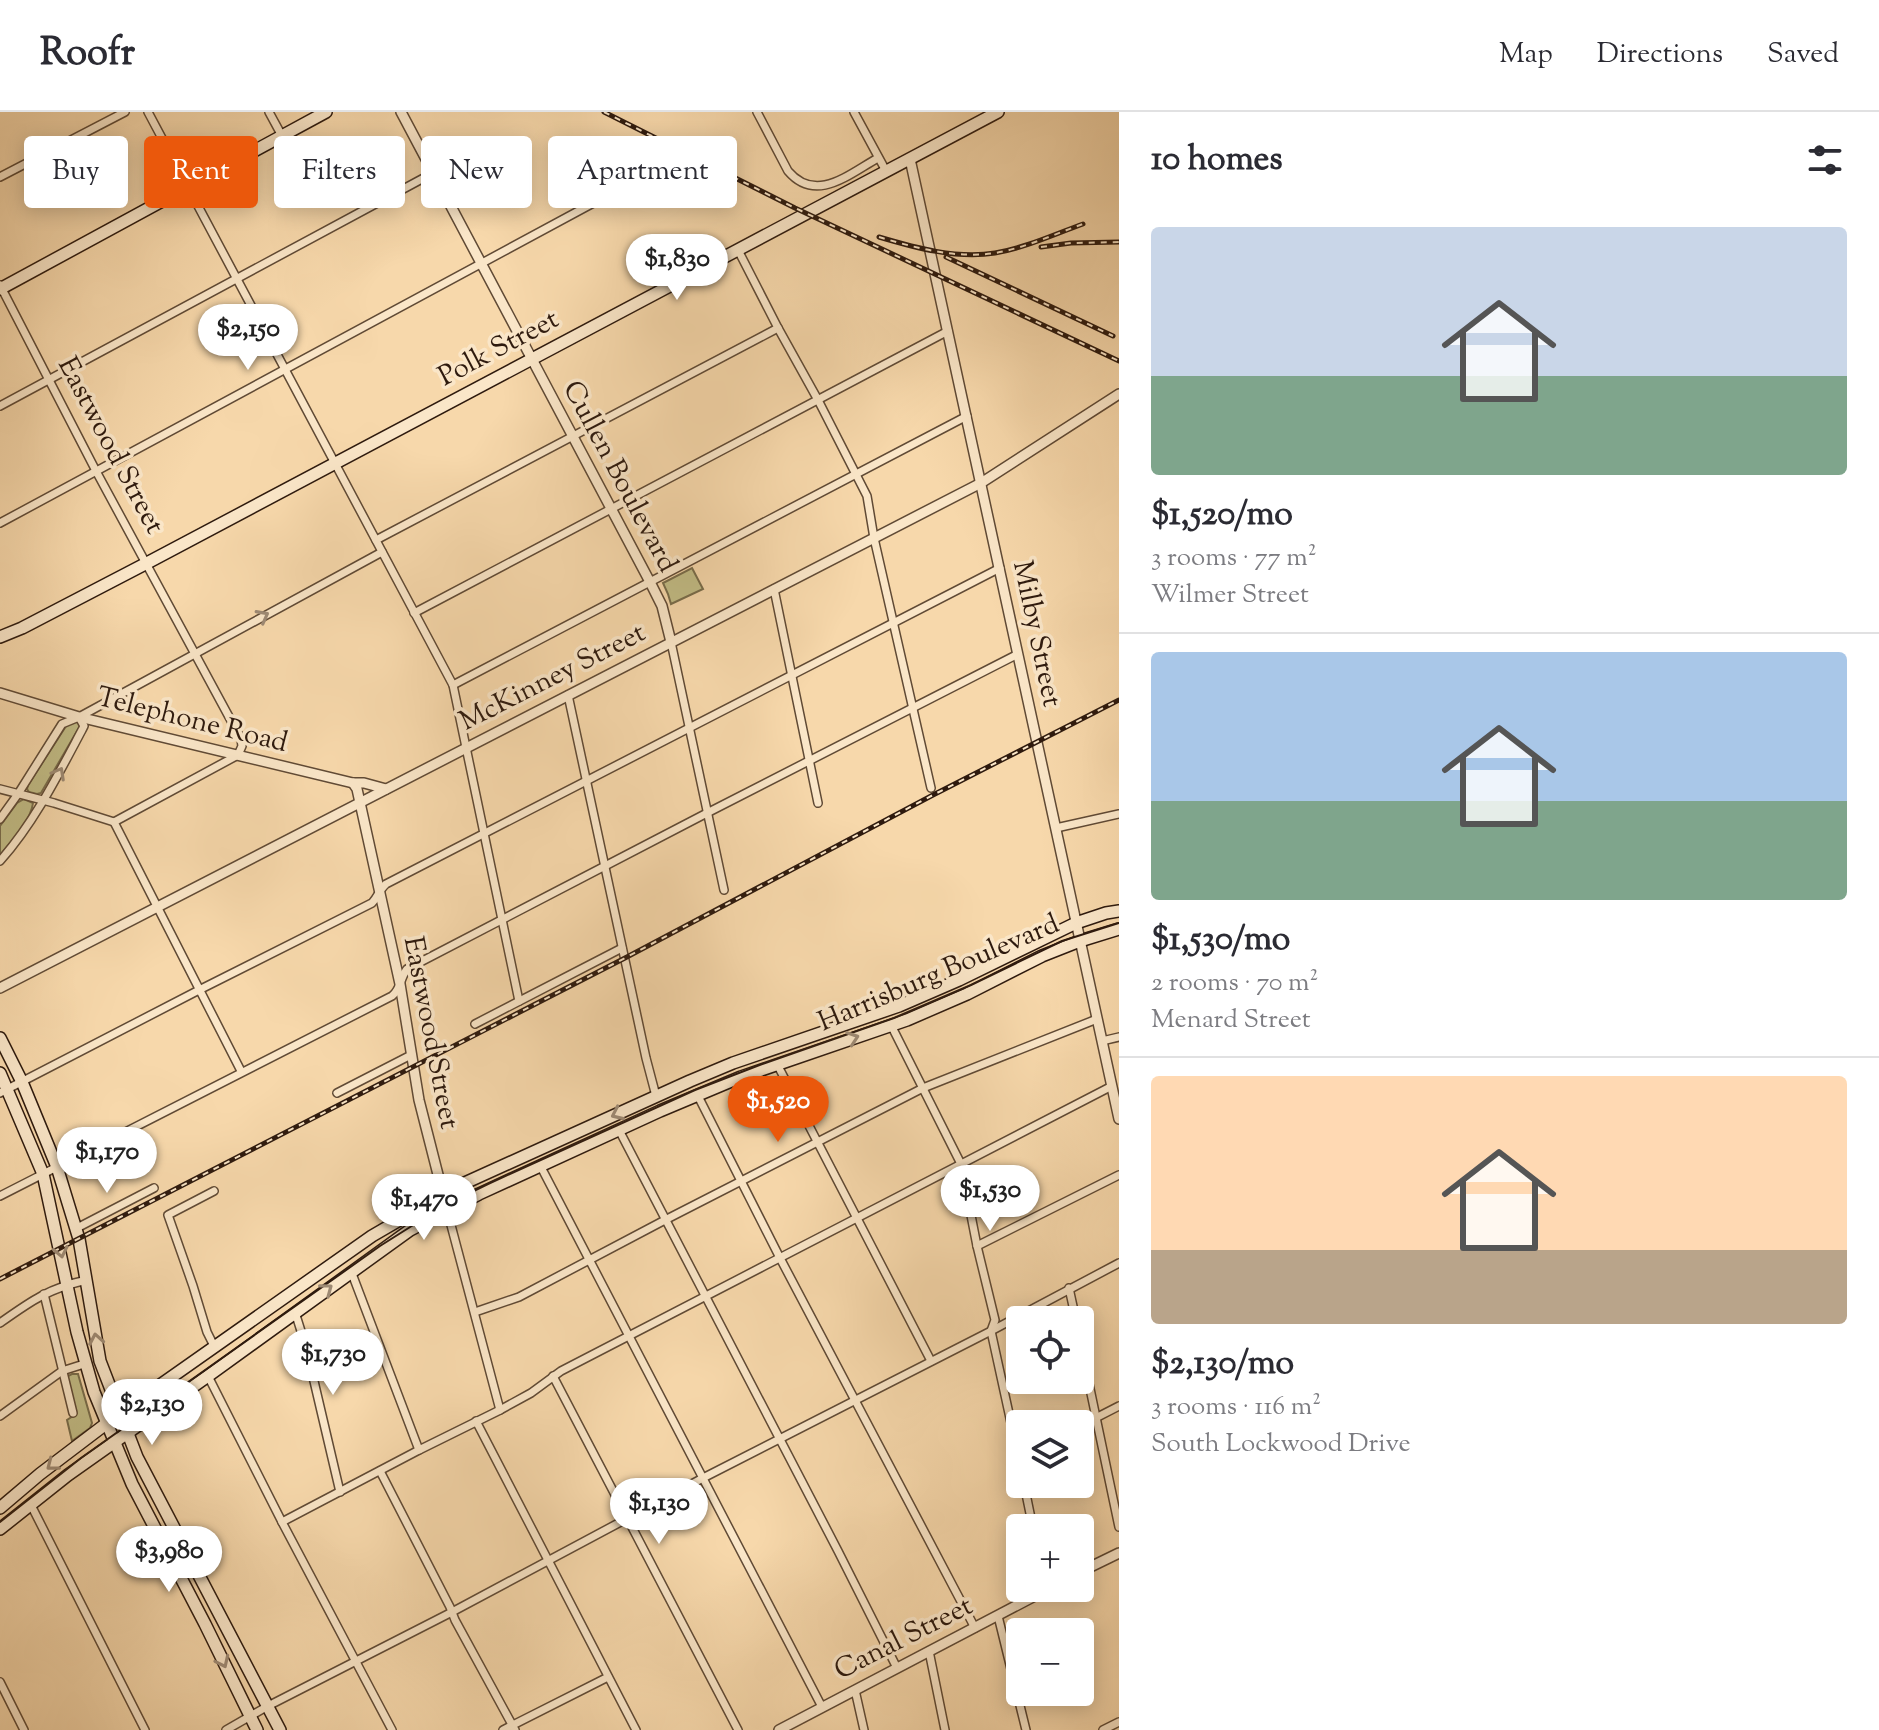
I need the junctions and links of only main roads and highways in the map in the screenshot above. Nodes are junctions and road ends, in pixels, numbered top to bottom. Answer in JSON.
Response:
{"nodes":[{"id":1,"x":326,"y":112,"type":"edge"},
{"id":2,"x":998,"y":112,"type":"edge"},
{"id":3,"x":0,"y":287,"type":"edge"},
{"id":4,"x":22,"y":628,"type":"junction"},
{"id":5,"x":0,"y":637,"type":"edge"},
{"id":6,"x":0,"y":645,"type":"edge"},
{"id":7,"x":1119,"y":911,"type":"edge"},
{"id":8,"x":1119,"y":929,"type":"edge"},
{"id":9,"x":0,"y":1038,"type":"edge"},
{"id":10,"x":0,"y":1073,"type":"edge"},
{"id":11,"x":4,"y":1091,"type":"edge"},
{"id":12,"x":119,"y":1414,"type":"junction"},
{"id":13,"x":106,"y":1423,"type":"junction"},
{"id":14,"x":127,"y":1432,"type":"junction"},
{"id":15,"x":114,"y":1442,"type":"junction"},
{"id":16,"x":0,"y":1508,"type":"edge"},
{"id":17,"x":174,"y":1525,"type":"junction"},
{"id":18,"x":0,"y":1529,"type":"edge"},
{"id":19,"x":157,"y":1535,"type":"junction"},
{"id":20,"x":220,"y":1616,"type":"junction"},
{"id":21,"x":205,"y":1624,"type":"junction"},
{"id":22,"x":257,"y":1730,"type":"edge"},
{"id":23,"x":280,"y":1730,"type":"edge"}],
"edges":[{"from":1,"to":3,"type":"main road"},
{"from":2,"to":4,"type":"main road","name":"Polk Street"},
{"from":4,"to":5,"type":"main road","name":"Polk Street"},
{"from":4,"to":6,"type":"main road","name":"Polk Street"},
{"from":7,"to":12,"type":"main road","name":"Harrisburg Boulevard","one_way":true},
{"from":14,"to":8,"type":"main road","name":"Harrisburg Boulevard","one_way":true},
{"from":12,"to":9,"type":"main road","one_way":true},
{"from":10,"to":11,"type":"main road"},
{"from":11,"to":13,"type":"main road","one_way":true},
{"from":12,"to":13,"type":"main road","name":"Harrisburg Boulevard"},
{"from":12,"to":14,"type":"main road"},
{"from":13,"to":15,"type":"main road"},
{"from":13,"to":16,"type":"main road","name":"Harrisburg Boulevard","one_way":true},
{"from":14,"to":15,"type":"main road","name":"Harrisburg Boulevard"},
{"from":14,"to":17,"type":"main road"},
{"from":15,"to":18,"type":"main road","name":"Harrisburg Boulevard"},
{"from":15,"to":19,"type":"main road"},
{"from":17,"to":19,"type":"main road"},
{"from":17,"to":20,"type":"main road"},
{"from":19,"to":21,"type":"main road"},
{"from":20,"to":21,"type":"main road"},
{"from":20,"to":23,"type":"main road"},
{"from":21,"to":22,"type":"main road","one_way":true}]}
